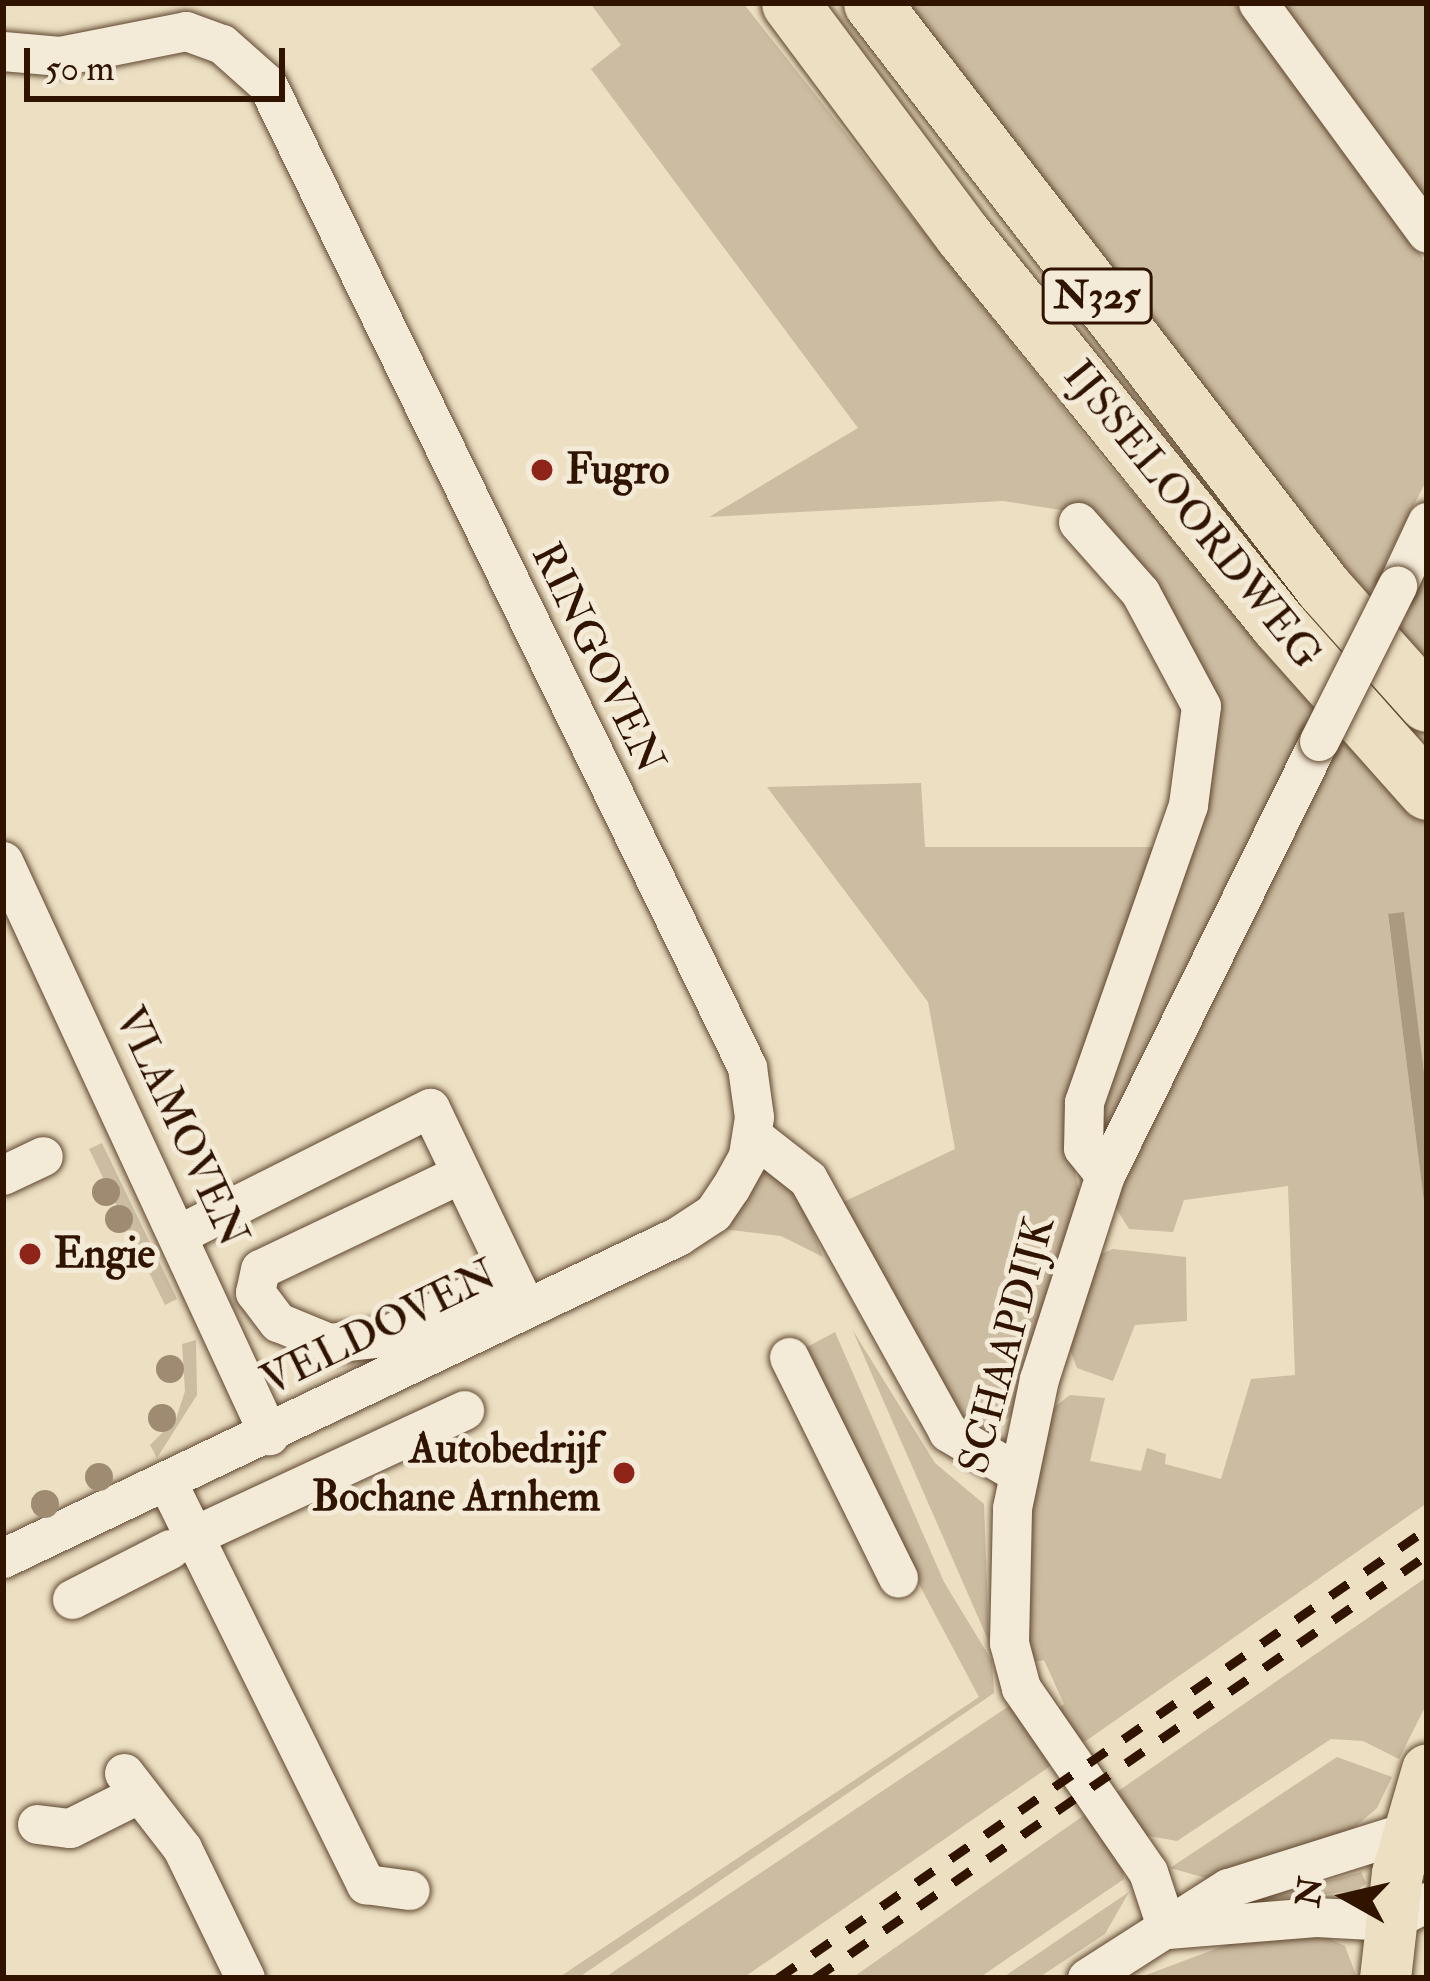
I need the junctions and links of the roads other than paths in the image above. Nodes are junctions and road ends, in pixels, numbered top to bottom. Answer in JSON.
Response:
{"nodes":[{"id":1,"x":790,"y":3,"type":"edge"},
{"id":2,"x":872,"y":3,"type":"edge"},
{"id":3,"x":1258,"y":3,"type":"edge"},
{"id":4,"x":3,"y":51,"type":"edge"},
{"id":5,"x":1427,"y":233,"type":"edge"},
{"id":6,"x":1078,"y":522,"type":"dead end"},
{"id":7,"x":1427,"y":522,"type":"edge"},
{"id":8,"x":1427,"y":703,"type":"edge"},
{"id":9,"x":1427,"y":791,"type":"edge"},
{"id":10,"x":5,"y":870,"type":"edge"},
{"id":11,"x":752,"y":1135,"type":"junction"},
{"id":12,"x":43,"y":1156,"type":"dead end"},
{"id":13,"x":460,"y":1174,"type":"junction"},
{"id":14,"x":3,"y":1175,"type":"edge"},
{"id":15,"x":1106,"y":1175,"type":"junction"},
{"id":16,"x":177,"y":1234,"type":"junction"},
{"id":17,"x":518,"y":1292,"type":"junction"},
{"id":18,"x":789,"y":1357,"type":"dead end"},
{"id":19,"x":464,"y":1410,"type":"dead end"},
{"id":20,"x":269,"y":1435,"type":"junction"},
{"id":21,"x":1018,"y":1473,"type":"junction"},
{"id":22,"x":167,"y":1482,"type":"junction"},
{"id":23,"x":182,"y":1543,"type":"junction"},
{"id":24,"x":3,"y":1558,"type":"edge"},
{"id":25,"x":898,"y":1578,"type":"dead end"},
{"id":26,"x":72,"y":1599,"type":"dead end"},
{"id":27,"x":1427,"y":1769,"type":"edge"},
{"id":28,"x":38,"y":1824,"type":"dead end"},
{"id":29,"x":1420,"y":1837,"type":"edge"},
{"id":30,"x":410,"y":1890,"type":"dead end"},
{"id":31,"x":1409,"y":1912,"type":"edge"},
{"id":32,"x":1168,"y":1929,"type":"junction"},
{"id":33,"x":245,"y":1978,"type":"edge"},
{"id":34,"x":1088,"y":1978,"type":"edge"},
{"id":35,"x":1385,"y":1978,"type":"edge"}],
"edges":[{"from":1,"to":9,"type":"highway","name":"IJSSELOORDWEG","number":"N325"},
{"from":2,"to":8,"type":"highway","name":"IJSSELOORDWEG","number":"N325"},
{"from":3,"to":5,"type":"street"},
{"from":4,"to":11,"type":"street","name":"RINGOVEN"},
{"from":6,"to":15,"type":"street"},
{"from":7,"to":15,"type":"street","name":"SCHAAPDIJK","bridge":true},
{"from":10,"to":16,"type":"street","name":"VLAMOVEN"},
{"from":11,"to":17,"type":"street","name":"VELDOVEN"},
{"from":11,"to":21,"type":"street"},
{"from":12,"to":14,"type":"street"},
{"from":13,"to":16,"type":"street"},
{"from":13,"to":17,"type":"street"},
{"from":13,"to":17,"type":"street"},
{"from":15,"to":21,"type":"street","name":"SCHAAPDIJK"},
{"from":16,"to":20,"type":"street","name":"VLAMOVEN"},
{"from":17,"to":20,"type":"street","name":"VELDOVEN"},
{"from":18,"to":25,"type":"street"},
{"from":19,"to":23,"type":"street"},
{"from":20,"to":22,"type":"street","name":"VELDOVEN"},
{"from":21,"to":32,"type":"street","name":"SCHAAPDIJK"},
{"from":22,"to":23,"type":"street"},
{"from":22,"to":24,"type":"street","name":"VELDOVEN"},
{"from":23,"to":26,"type":"street"},
{"from":23,"to":30,"type":"street"},
{"from":27,"to":29,"type":"main road"},
{"from":28,"to":33,"type":"street"},
{"from":29,"to":31,"type":"main road"},
{"from":29,"to":32,"type":"street"},
{"from":31,"to":32,"type":"street"},
{"from":31,"to":35,"type":"main road"},
{"from":32,"to":34,"type":"street"}]}
